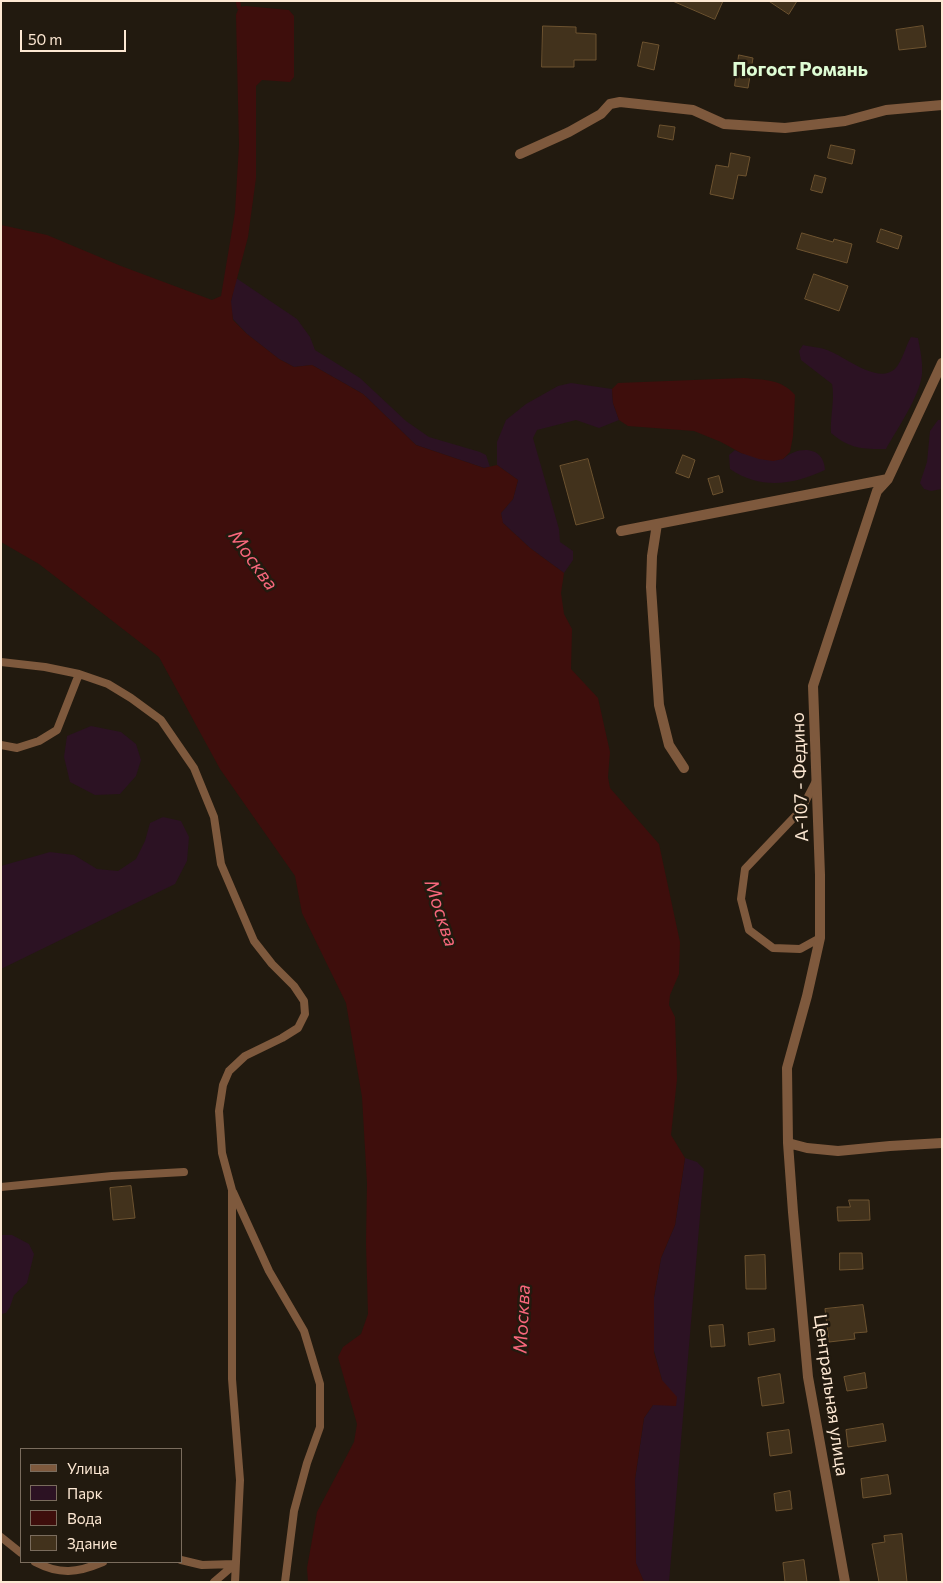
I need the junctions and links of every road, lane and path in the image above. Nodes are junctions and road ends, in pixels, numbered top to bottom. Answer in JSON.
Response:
{"nodes":[{"id":1,"x":942,"y":105,"type":"edge"},
{"id":2,"x":520,"y":154,"type":"dead end"},
{"id":3,"x":942,"y":363,"type":"edge"},
{"id":4,"x":888,"y":479,"type":"junction"},
{"id":5,"x":657,"y":524,"type":"junction"},
{"id":6,"x":621,"y":531,"type":"dead end"},
{"id":7,"x":1,"y":662,"type":"edge"},
{"id":8,"x":79,"y":674,"type":"junction"},
{"id":9,"x":1,"y":745,"type":"edge"},
{"id":10,"x":684,"y":768,"type":"dead end"},
{"id":11,"x":816,"y":781,"type":"junction"},
{"id":12,"x":820,"y":938,"type":"junction"},
{"id":13,"x":788,"y":1143,"type":"junction"},
{"id":14,"x":942,"y":1143,"type":"edge"},
{"id":15,"x":184,"y":1172,"type":"dead end"},
{"id":16,"x":1,"y":1188,"type":"edge"},
{"id":17,"x":232,"y":1190,"type":"junction"},
{"id":18,"x":793,"y":1212,"type":"joint"},
{"id":19,"x":1,"y":1537,"type":"edge"},
{"id":20,"x":20,"y":1552,"type":"edge"},
{"id":21,"x":182,"y":1560,"type":"edge"},
{"id":22,"x":37,"y":1563,"type":"edge"},
{"id":23,"x":100,"y":1563,"type":"edge"},
{"id":24,"x":235,"y":1564,"type":"junction"},
{"id":25,"x":214,"y":1582,"type":"edge"},
{"id":26,"x":235,"y":1582,"type":"edge"},
{"id":27,"x":285,"y":1582,"type":"edge"},
{"id":28,"x":845,"y":1582,"type":"edge"}],
"edges":[{"from":1,"to":2,"type":"street"},
{"from":3,"to":4,"type":"street","name":"А-107 - Федино"},
{"from":4,"to":5,"type":"street"},
{"from":4,"to":11,"type":"street","name":"А-107 - Федино"},
{"from":5,"to":6,"type":"street"},
{"from":5,"to":10,"type":"street"},
{"from":7,"to":8,"type":"lane"},
{"from":8,"to":9,"type":"lane"},
{"from":8,"to":17,"type":"lane"},
{"from":11,"to":12,"type":"street","name":"А-107 - Федино"},
{"from":11,"to":12,"type":"lane"},
{"from":12,"to":13,"type":"street","name":"А-107 - Федино"},
{"from":13,"to":14,"type":"street"},
{"from":13,"to":18,"type":"street","name":"А-107 - Федино"},
{"from":15,"to":16,"type":"lane"},
{"from":17,"to":24,"type":"lane"},
{"from":17,"to":27,"type":"lane"},
{"from":18,"to":28,"type":"street","name":"Центральная улица"},
{"from":19,"to":20,"type":"lane"},
{"from":21,"to":24,"type":"lane"},
{"from":22,"to":23,"type":"lane"},
{"from":24,"to":25,"type":"lane"},
{"from":24,"to":26,"type":"lane"}]}
